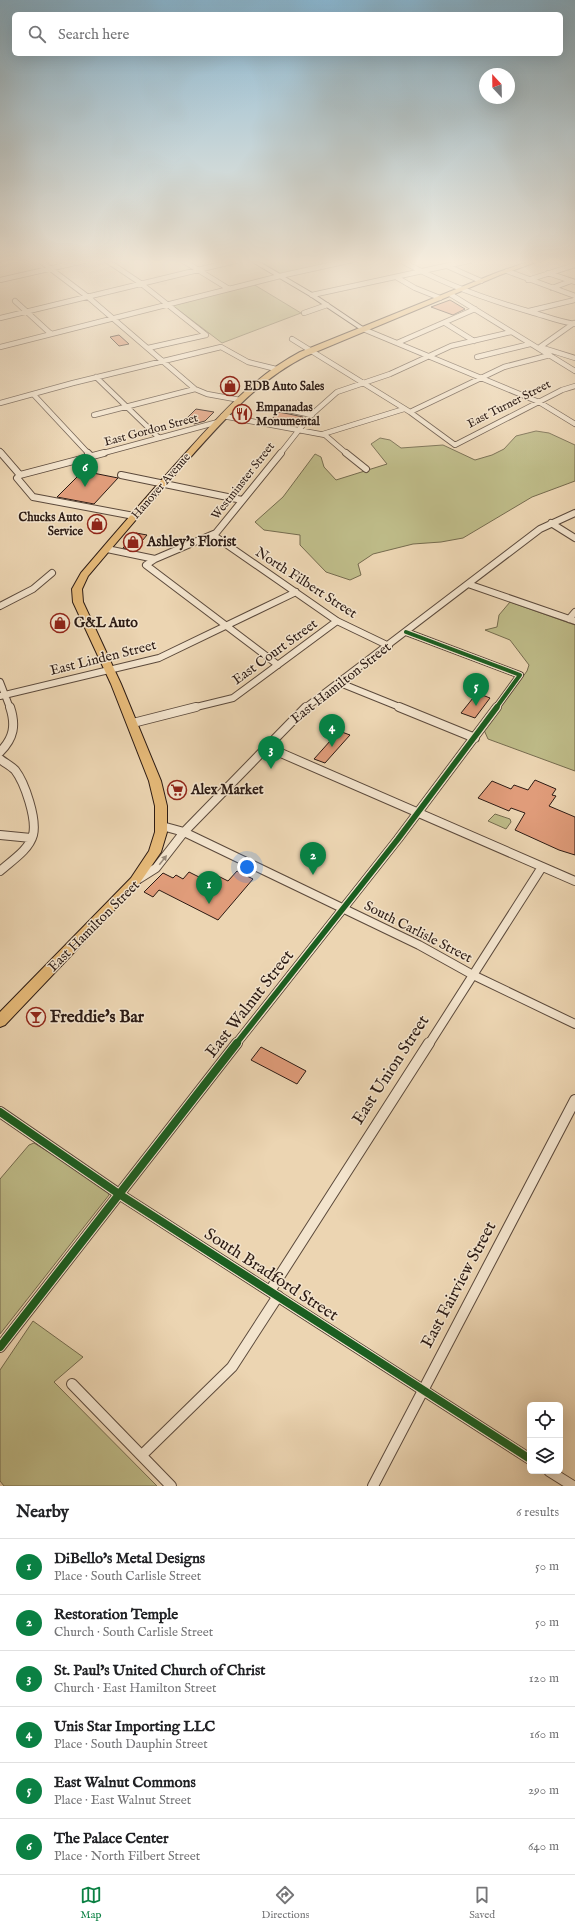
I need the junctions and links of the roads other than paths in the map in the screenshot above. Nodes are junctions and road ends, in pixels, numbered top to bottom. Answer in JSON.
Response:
{"nodes":[{"id":1,"x":46,"y":329,"type":"edge"},
{"id":2,"x":69,"y":329,"type":"edge"},
{"id":3,"x":127,"y":329,"type":"edge"},
{"id":4,"x":199,"y":329,"type":"edge"},
{"id":5,"x":363,"y":329,"type":"joint"},
{"id":6,"x":428,"y":329,"type":"edge"},
{"id":7,"x":456,"y":329,"type":"edge"},
{"id":8,"x":507,"y":329,"type":"edge"},
{"id":9,"x":566,"y":329,"type":"edge"},
{"id":10,"x":511,"y":332,"type":"junction"},
{"id":11,"x":51,"y":334,"type":"junction"},
{"id":12,"x":292,"y":339,"type":"dead end"},
{"id":13,"x":474,"y":341,"type":"junction"},
{"id":14,"x":397,"y":343,"type":"junction"},
{"id":15,"x":532,"y":344,"type":"junction"},
{"id":16,"x":0,"y":347,"type":"edge"},
{"id":17,"x":148,"y":348,"type":"junction"},
{"id":18,"x":540,"y":348,"type":"junction"},
{"id":19,"x":311,"y":351,"type":"junction"},
{"id":20,"x":429,"y":356,"type":"junction"},
{"id":21,"x":550,"y":356,"type":"junction"},
{"id":22,"x":477,"y":357,"type":"dead end"},
{"id":23,"x":575,"y":358,"type":"edge"},
{"id":24,"x":163,"y":361,"type":"junction"},
{"id":25,"x":276,"y":369,"type":"junction"},
{"id":26,"x":575,"y":371,"type":"edge"},
{"id":27,"x":96,"y":377,"type":"junction"},
{"id":28,"x":481,"y":378,"type":"junction"},
{"id":29,"x":365,"y":384,"type":"junction"},
{"id":30,"x":575,"y":386,"type":"edge"},
{"id":31,"x":194,"y":389,"type":"junction"},
{"id":32,"x":34,"y":395,"type":"junction"},
{"id":33,"x":240,"y":400,"type":"junction"},
{"id":34,"x":539,"y":402,"type":"junction"},
{"id":35,"x":0,"y":403,"type":"edge"},
{"id":36,"x":126,"y":406,"type":"junction"},
{"id":37,"x":279,"y":408,"type":"dead end"},
{"id":38,"x":404,"y":409,"type":"junction"},
{"id":39,"x":410,"y":412,"type":"junction"},
{"id":40,"x":94,"y":415,"type":"dead end"},
{"id":41,"x":312,"y":415,"type":"junction"},
{"id":42,"x":221,"y":419,"type":"junction"},
{"id":43,"x":575,"y":424,"type":"edge"},
{"id":44,"x":299,"y":430,"type":"junction"},
{"id":45,"x":323,"y":434,"type":"junction"},
{"id":46,"x":159,"y":438,"type":"junction"},
{"id":47,"x":0,"y":451,"type":"edge"},
{"id":48,"x":92,"y":456,"type":"junction"},
{"id":49,"x":366,"y":468,"type":"dead end"},
{"id":50,"x":20,"y":475,"type":"junction"},
{"id":51,"x":121,"y":476,"type":"dead end"},
{"id":52,"x":162,"y":484,"type":"junction"},
{"id":53,"x":242,"y":500,"type":"junction"},
{"id":54,"x":575,"y":513,"type":"edge"},
{"id":55,"x":134,"y":516,"type":"junction"},
{"id":56,"x":551,"y":523,"type":"junction"},
{"id":57,"x":213,"y":535,"type":"junction"},
{"id":58,"x":575,"y":538,"type":"edge"},
{"id":59,"x":107,"y":549,"type":"junction"},
{"id":60,"x":154,"y":559,"type":"junction"},
{"id":61,"x":52,"y":573,"type":"dead end"},
{"id":62,"x":468,"y":584,"type":"junction"},
{"id":63,"x":296,"y":592,"type":"junction"},
{"id":64,"x":0,"y":606,"type":"edge"},
{"id":65,"x":575,"y":612,"type":"edge"},
{"id":66,"x":572,"y":620,"type":"edge"},
{"id":67,"x":337,"y":622,"type":"junction"},
{"id":68,"x":226,"y":626,"type":"junction"},
{"id":69,"x":406,"y":632,"type":"junction"},
{"id":70,"x":389,"y":646,"type":"junction"},
{"id":71,"x":278,"y":665,"type":"junction"},
{"id":72,"x":110,"y":670,"type":"junction"},
{"id":73,"x":0,"y":682,"type":"edge"},
{"id":74,"x":340,"y":683,"type":"junction"},
{"id":75,"x":2,"y":696,"type":"edge"},
{"id":76,"x":133,"y":723,"type":"junction"},
{"id":77,"x":475,"y":738,"type":"junction"},
{"id":78,"x":267,"y":747,"type":"junction"},
{"id":79,"x":0,"y":752,"type":"edge"},
{"id":80,"x":0,"y":759,"type":"edge"},
{"id":81,"x":418,"y":813,"type":"junction"},
{"id":82,"x":162,"y":826,"type":"junction"},
{"id":83,"x":184,"y":832,"type":"junction"},
{"id":84,"x":0,"y":835,"type":"edge"},
{"id":85,"x":31,"y":838,"type":"junction"},
{"id":86,"x":542,"y":867,"type":"junction"},
{"id":87,"x":0,"y":871,"type":"edge"},
{"id":88,"x":135,"y":881,"type":"junction"},
{"id":89,"x":575,"y":881,"type":"edge"},
{"id":90,"x":343,"y":909,"type":"junction"},
{"id":91,"x":473,"y":975,"type":"junction"},
{"id":92,"x":0,"y":1021,"type":"edge"},
{"id":93,"x":575,"y":1024,"type":"edge"},
{"id":94,"x":575,"y":1100,"type":"edge"},
{"id":95,"x":0,"y":1112,"type":"edge"},
{"id":96,"x":120,"y":1194,"type":"junction"},
{"id":97,"x":274,"y":1294,"type":"junction"},
{"id":98,"x":0,"y":1348,"type":"edge"},
{"id":99,"x":72,"y":1384,"type":"dead end"},
{"id":100,"x":422,"y":1390,"type":"junction"},
{"id":101,"x":142,"y":1455,"type":"junction"},
{"id":102,"x":527,"y":1457,"type":"edge"},
{"id":103,"x":554,"y":1474,"type":"edge"},
{"id":104,"x":172,"y":1486,"type":"edge"},
{"id":105,"x":373,"y":1486,"type":"edge"},
{"id":106,"x":573,"y":1486,"type":"edge"}],
"edges":[{"from":1,"to":11,"type":"street"},
{"from":2,"to":11,"type":"street"},
{"from":3,"to":17,"type":"street"},
{"from":4,"to":17,"type":"street"},
{"from":5,"to":14,"type":"street"},
{"from":5,"to":19,"type":"main road","name":"Hanover Avenue"},
{"from":6,"to":14,"type":"street"},
{"from":7,"to":13,"type":"street"},
{"from":8,"to":10,"type":"street"},
{"from":9,"to":18,"type":"street"},
{"from":10,"to":13,"type":"street"},
{"from":10,"to":15,"type":"street"},
{"from":11,"to":16,"type":"street"},
{"from":12,"to":19,"type":"street"},
{"from":13,"to":20,"type":"street"},
{"from":14,"to":20,"type":"street"},
{"from":15,"to":18,"type":"street"},
{"from":15,"to":21,"type":"street"},
{"from":15,"to":22,"type":"street"},
{"from":17,"to":24,"type":"street"},
{"from":18,"to":23,"type":"street"},
{"from":19,"to":25,"type":"main road","name":"Hanover Avenue"},
{"from":19,"to":29,"type":"street"},
{"from":20,"to":28,"type":"street"},
{"from":20,"to":29,"type":"street"},
{"from":21,"to":26,"type":"street"},
{"from":21,"to":28,"type":"street"},
{"from":24,"to":25,"type":"street"},
{"from":24,"to":27,"type":"street"},
{"from":24,"to":31,"type":"street"},
{"from":25,"to":33,"type":"main road","name":"Hanover Avenue"},
{"from":27,"to":32,"type":"street"},
{"from":27,"to":36,"type":"street"},
{"from":28,"to":34,"type":"street"},
{"from":28,"to":39,"type":"street"},
{"from":29,"to":38,"type":"street"},
{"from":29,"to":41,"type":"street","name":"Westminster Street"},
{"from":30,"to":34,"type":"street","name":"East Turner Street"},
{"from":31,"to":33,"type":"street"},
{"from":31,"to":36,"type":"street"},
{"from":32,"to":35,"type":"street"},
{"from":32,"to":48,"type":"street"},
{"from":33,"to":42,"type":"main road","name":"Hanover Avenue"},
{"from":34,"to":39,"type":"street","name":"East Turner Street"},
{"from":34,"to":43,"type":"street"},
{"from":36,"to":40,"type":"street"},
{"from":36,"to":46,"type":"street"},
{"from":37,"to":41,"type":"street"},
{"from":38,"to":39,"type":"street"},
{"from":38,"to":45,"type":"street"},
{"from":41,"to":44,"type":"street","name":"Westminster Street"},
{"from":42,"to":44,"type":"street"},
{"from":42,"to":46,"type":"street","name":"East Gordon Street"},
{"from":42,"to":52,"type":"main road","name":"Hanover Avenue"},
{"from":44,"to":45,"type":"street"},
{"from":44,"to":53,"type":"street","name":"Westminster Street"},
{"from":45,"to":49,"type":"street"},
{"from":46,"to":48,"type":"street","name":"East Gordon Street"},
{"from":47,"to":50,"type":"street"},
{"from":48,"to":50,"type":"street","name":"East Gordon Street"},
{"from":50,"to":55,"type":"street"},
{"from":51,"to":52,"type":"street"},
{"from":52,"to":53,"type":"street"},
{"from":52,"to":55,"type":"main road","name":"Hanover Avenue"},
{"from":53,"to":57,"type":"street","name":"Westminster Street"},
{"from":54,"to":56,"type":"street","name":"East Hamilton Street"},
{"from":55,"to":59,"type":"main road","name":"Hanover Avenue"},
{"from":56,"to":58,"type":"street"},
{"from":56,"to":62,"type":"street","name":"East Hamilton Street"},
{"from":57,"to":60,"type":"street"},
{"from":57,"to":63,"type":"street","name":"North Filbert Street"},
{"from":59,"to":60,"type":"street"},
{"from":59,"to":72,"type":"main road","name":"Hanover Avenue"},
{"from":60,"to":68,"type":"street"},
{"from":61,"to":64,"type":"street"},
{"from":62,"to":66,"type":"street"},
{"from":62,"to":69,"type":"street","name":"East Hamilton Street"},
{"from":63,"to":67,"type":"street","name":"North Filbert Street"},
{"from":63,"to":68,"type":"street","name":"East Linden Street"},
{"from":65,"to":66,"type":"street"},
{"from":67,"to":70,"type":"street","name":"North Filbert Street"},
{"from":67,"to":71,"type":"street","name":"East Court Street"},
{"from":68,"to":71,"type":"street"},
{"from":68,"to":72,"type":"street","name":"East Linden Street"},
{"from":69,"to":70,"type":"street","name":"East Hamilton Street"},
{"from":69,"to":77,"type":"street","name":"East Walnut Street"},
{"from":70,"to":74,"type":"street","name":"East Hamilton Street"},
{"from":71,"to":76,"type":"street","name":"East Court Street"},
{"from":72,"to":75,"type":"street","name":"East Linden Street"},
{"from":72,"to":76,"type":"main road","name":"Hanover Avenue"},
{"from":73,"to":75,"type":"street"},
{"from":74,"to":77,"type":"street"},
{"from":74,"to":78,"type":"street","name":"East Hamilton Street"},
{"from":75,"to":79,"type":"street"},
{"from":76,"to":82,"type":"main road","name":"Hanover Avenue"},
{"from":77,"to":81,"type":"street","name":"East Walnut Street"},
{"from":78,"to":81,"type":"street"},
{"from":78,"to":83,"type":"street","name":"East Hamilton Street"},
{"from":80,"to":85,"type":"street"},
{"from":81,"to":86,"type":"street"},
{"from":81,"to":90,"type":"street","name":"East Walnut Street"},
{"from":82,"to":83,"type":"street","name":"South Carlisle Street"},
{"from":82,"to":88,"type":"main road","name":"Hanover Avenue"},
{"from":88,"to":83,"type":"street","name":"East Hamilton Street","one_way":true},
{"from":83,"to":90,"type":"street","name":"South Carlisle Street"},
{"from":84,"to":85,"type":"street"},
{"from":85,"to":87,"type":"street"},
{"from":86,"to":89,"type":"street"},
{"from":86,"to":91,"type":"street","name":"East Union Street"},
{"from":88,"to":92,"type":"main road","name":"East Hamilton Street"},
{"from":90,"to":91,"type":"street","name":"South Carlisle Street"},
{"from":90,"to":96,"type":"street","name":"East Walnut Street"},
{"from":91,"to":93,"type":"street","name":"South Carlisle Street"},
{"from":91,"to":97,"type":"street","name":"East Union Street"},
{"from":94,"to":100,"type":"street","name":"East Fairview Street"},
{"from":95,"to":96,"type":"street","name":"South Bradford Street"},
{"from":96,"to":97,"type":"street","name":"South Bradford Street"},
{"from":96,"to":98,"type":"street","name":"East Walnut Street"},
{"from":97,"to":100,"type":"street","name":"South Bradford Street"},
{"from":97,"to":101,"type":"street","name":"East Union Street"},
{"from":99,"to":101,"type":"street"},
{"from":100,"to":102,"type":"street","name":"South Bradford Street"},
{"from":100,"to":105,"type":"street","name":"East Fairview Street"},
{"from":101,"to":104,"type":"street"},
{"from":103,"to":106,"type":"street"}]}
